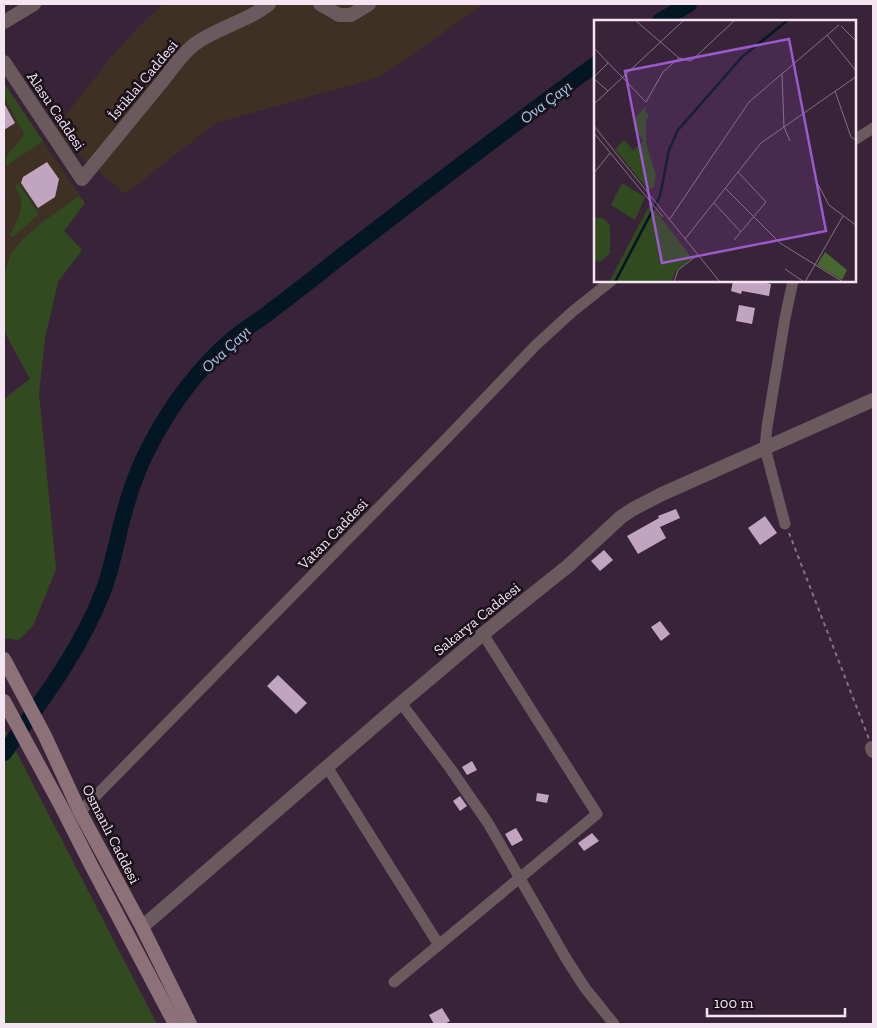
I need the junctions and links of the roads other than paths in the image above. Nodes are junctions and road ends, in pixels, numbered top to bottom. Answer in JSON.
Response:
{"nodes":[{"id":1,"x":34,"y":4,"type":"edge"},
{"id":2,"x":269,"y":4,"type":"edge"},
{"id":3,"x":320,"y":4,"type":"edge"},
{"id":4,"x":369,"y":4,"type":"edge"},
{"id":5,"x":4,"y":22,"type":"edge"},
{"id":6,"x":4,"y":62,"type":"edge"},
{"id":7,"x":873,"y":128,"type":"edge"},
{"id":8,"x":857,"y":138,"type":"edge"},
{"id":9,"x":82,"y":179,"type":"joint"},
{"id":10,"x":610,"y":282,"type":"edge"},
{"id":11,"x":793,"y":282,"type":"edge"},
{"id":12,"x":873,"y":400,"type":"edge"},
{"id":13,"x":765,"y":448,"type":"junction"},
{"id":14,"x":785,"y":524,"type":"road end"},
{"id":15,"x":483,"y":634,"type":"junction"},
{"id":16,"x":4,"y":659,"type":"edge"},
{"id":17,"x":4,"y":700,"type":"edge"},
{"id":18,"x":401,"y":703,"type":"junction"},
{"id":19,"x":327,"y":767,"type":"junction"},
{"id":20,"x":80,"y":812,"type":"junction"},
{"id":21,"x":520,"y":878,"type":"junction"},
{"id":22,"x":142,"y":927,"type":"junction"},
{"id":23,"x":439,"y":945,"type":"junction"},
{"id":24,"x":394,"y":982,"type":"dead end"},
{"id":25,"x":174,"y":1024,"type":"edge"},
{"id":26,"x":190,"y":1024,"type":"edge"},
{"id":27,"x":614,"y":1024,"type":"edge"}],
"edges":[{"from":1,"to":5,"type":"street"},
{"from":2,"to":9,"type":"street","name":"İstiklal Caddesi"},
{"from":3,"to":4,"type":"street"},
{"from":6,"to":9,"type":"street","name":"Alasu Caddesi"},
{"from":7,"to":8,"type":"street"},
{"from":10,"to":20,"type":"street","name":"Vatan Caddesi"},
{"from":11,"to":13,"type":"street"},
{"from":12,"to":13,"type":"street","name":"Sakarya Caddesi"},
{"from":13,"to":14,"type":"street"},
{"from":13,"to":15,"type":"street","name":"Sakarya Caddesi"},
{"from":15,"to":18,"type":"street","name":"Sakarya Caddesi"},
{"from":15,"to":21,"type":"street"},
{"from":16,"to":20,"type":"main road","name":"Osmanlı Caddesi"},
{"from":17,"to":25,"type":"main road"},
{"from":18,"to":19,"type":"street","name":"Sakarya Caddesi"},
{"from":18,"to":21,"type":"street"},
{"from":19,"to":22,"type":"street","name":"Sakarya Caddesi"},
{"from":19,"to":23,"type":"street"},
{"from":20,"to":22,"type":"main road","name":"Osmanlı Caddesi"},
{"from":21,"to":23,"type":"street"},
{"from":21,"to":27,"type":"street"},
{"from":22,"to":26,"type":"main road","name":"Osmanlı Caddesi"},
{"from":23,"to":24,"type":"street"}]}
